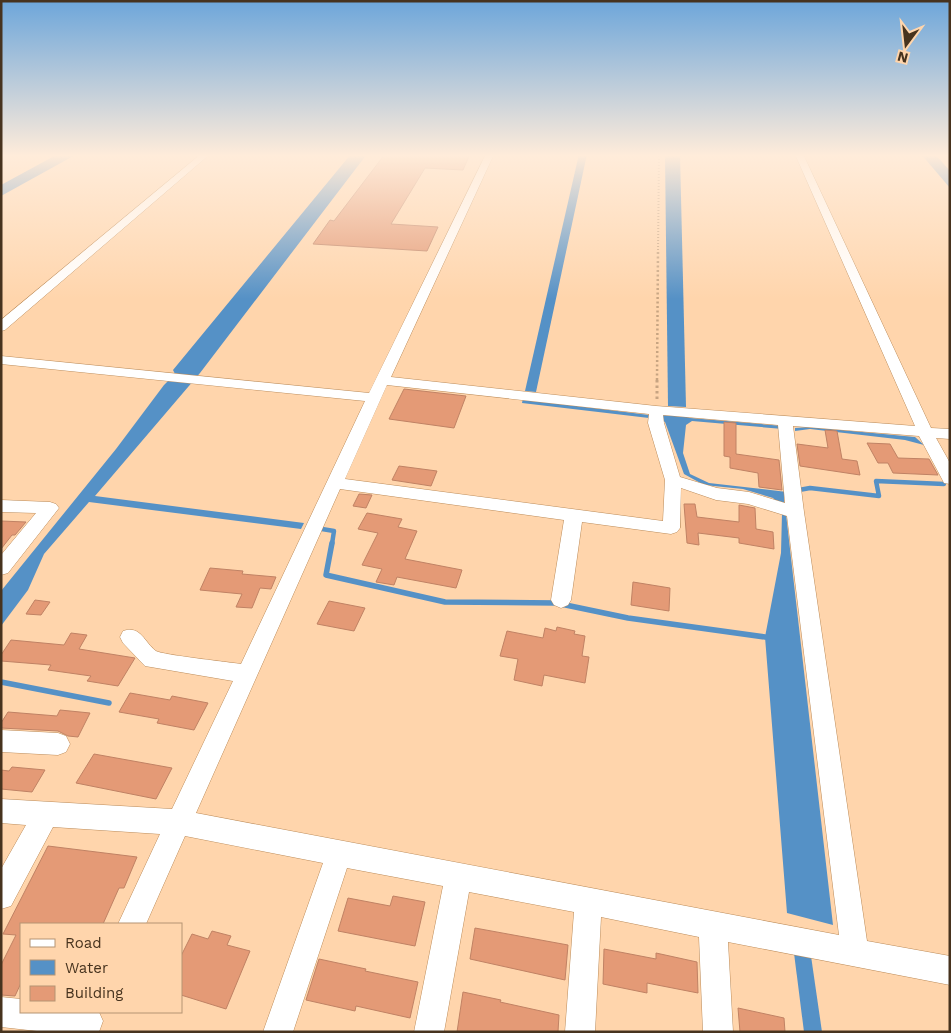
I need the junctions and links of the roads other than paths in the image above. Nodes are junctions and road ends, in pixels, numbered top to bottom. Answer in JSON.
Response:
{"nodes":[{"id":1,"x":149,"y":202,"type":"edge"},
{"id":2,"x":467,"y":202,"type":"edge"},
{"id":3,"x":821,"y":202,"type":"edge"},
{"id":4,"x":1,"y":327,"type":"edge"},
{"id":5,"x":1,"y":360,"type":"edge"},
{"id":6,"x":383,"y":380,"type":"junction"},
{"id":7,"x":374,"y":398,"type":"junction"},
{"id":8,"x":656,"y":410,"type":"junction"},
{"id":9,"x":785,"y":421,"type":"junction"},
{"id":10,"x":925,"y":432,"type":"junction"},
{"id":11,"x":950,"y":434,"type":"edge"},
{"id":12,"x":950,"y":479,"type":"edge"},
{"id":13,"x":673,"y":480,"type":"junction"},
{"id":14,"x":334,"y":483,"type":"junction"},
{"id":15,"x":1,"y":506,"type":"edge"},
{"id":16,"x":795,"y":512,"type":"junction"},
{"id":17,"x":574,"y":515,"type":"junction"},
{"id":18,"x":1,"y":568,"type":"edge"},
{"id":19,"x":561,"y":600,"type":"dead end"},
{"id":20,"x":130,"y":637,"type":"dead end"},
{"id":21,"x":246,"y":674,"type":"junction"},
{"id":22,"x":1,"y":741,"type":"edge"},
{"id":23,"x":58,"y":744,"type":"dead end"},
{"id":24,"x":1,"y":812,"type":"edge"},
{"id":25,"x":46,"y":815,"type":"junction"},
{"id":26,"x":177,"y":822,"type":"junction"},
{"id":27,"x":339,"y":854,"type":"junction"},
{"id":28,"x":458,"y":876,"type":"junction"},
{"id":29,"x":1,"y":896,"type":"edge"},
{"id":30,"x":588,"y":902,"type":"junction"},
{"id":31,"x":132,"y":923,"type":"edge"},
{"id":32,"x":713,"y":925,"type":"junction"},
{"id":33,"x":855,"y":953,"type":"junction"},
{"id":34,"x":950,"y":971,"type":"edge"},
{"id":35,"x":1,"y":1012,"type":"edge"},
{"id":36,"x":88,"y":1022,"type":"edge"},
{"id":37,"x":278,"y":1032,"type":"edge"},
{"id":38,"x":429,"y":1032,"type":"edge"},
{"id":39,"x":580,"y":1032,"type":"edge"},
{"id":40,"x":718,"y":1032,"type":"edge"}],
"edges":[{"from":1,"to":4,"type":"street"},
{"from":2,"to":6,"type":"street"},
{"from":3,"to":10,"type":"street"},
{"from":5,"to":7,"type":"street"},
{"from":6,"to":7,"type":"street"},
{"from":6,"to":8,"type":"street"},
{"from":7,"to":14,"type":"street"},
{"from":8,"to":9,"type":"street"},
{"from":8,"to":13,"type":"street"},
{"from":9,"to":10,"type":"street"},
{"from":9,"to":16,"type":"street"},
{"from":10,"to":11,"type":"street"},
{"from":10,"to":12,"type":"street"},
{"from":13,"to":16,"type":"street"},
{"from":13,"to":17,"type":"street"},
{"from":14,"to":17,"type":"street"},
{"from":14,"to":21,"type":"street"},
{"from":15,"to":18,"type":"street"},
{"from":16,"to":33,"type":"street"},
{"from":17,"to":19,"type":"street"},
{"from":20,"to":21,"type":"street"},
{"from":21,"to":26,"type":"street"},
{"from":22,"to":23,"type":"street"},
{"from":24,"to":25,"type":"street"},
{"from":25,"to":26,"type":"street"},
{"from":25,"to":29,"type":"street"},
{"from":26,"to":27,"type":"street"},
{"from":26,"to":31,"type":"street"},
{"from":27,"to":28,"type":"street"},
{"from":27,"to":37,"type":"street"},
{"from":28,"to":30,"type":"street"},
{"from":28,"to":38,"type":"street"},
{"from":30,"to":32,"type":"street"},
{"from":30,"to":39,"type":"street"},
{"from":32,"to":33,"type":"street"},
{"from":32,"to":40,"type":"street"},
{"from":33,"to":34,"type":"street"},
{"from":35,"to":36,"type":"street"}]}
